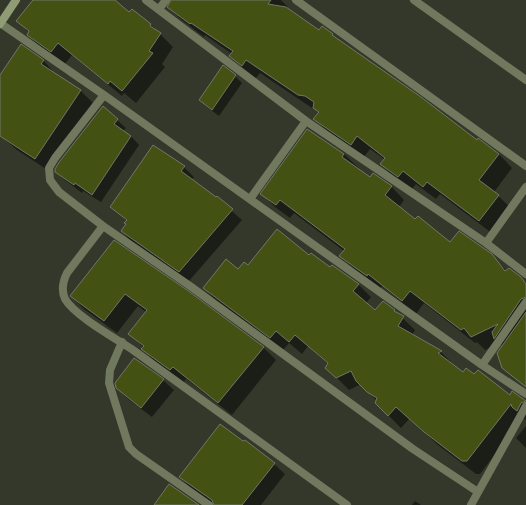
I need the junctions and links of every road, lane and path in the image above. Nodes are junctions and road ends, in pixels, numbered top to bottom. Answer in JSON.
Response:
{"nodes":[{"id":1,"x":16,"y":0,"type":"edge"},
{"id":2,"x":146,"y":0,"type":"edge"},
{"id":3,"x":166,"y":0,"type":"edge"},
{"id":4,"x":296,"y":0,"type":"edge"},
{"id":5,"x":414,"y":0,"type":"edge"},
{"id":6,"x":159,"y":9,"type":"junction"},
{"id":7,"x":0,"y":23,"type":"edge"},
{"id":8,"x":526,"y":80,"type":"edge"},
{"id":9,"x":104,"y":95,"type":"junction"},
{"id":10,"x":306,"y":121,"type":"junction"},
{"id":11,"x":526,"y":166,"type":"edge"},
{"id":12,"x":526,"y":186,"type":"edge"},
{"id":13,"x":250,"y":199,"type":"junction"},
{"id":14,"x":103,"y":226,"type":"junction"},
{"id":15,"x":486,"y":243,"type":"junction"},
{"id":16,"x":526,"y":274,"type":"edge"},
{"id":17,"x":526,"y":302,"type":"edge"},
{"id":18,"x":122,"y":342,"type":"junction"},
{"id":19,"x":482,"y":365,"type":"junction"},
{"id":20,"x":526,"y":394,"type":"edge"},
{"id":21,"x":526,"y":406,"type":"edge"},
{"id":22,"x":478,"y":492,"type":"junction"},
{"id":23,"x":209,"y":505,"type":"edge"},
{"id":24,"x":348,"y":505,"type":"edge"},
{"id":25,"x":471,"y":505,"type":"edge"}],
"edges":[{"from":1,"to":7,"type":"street"},
{"from":2,"to":6,"type":"street"},
{"from":3,"to":6,"type":"street"},
{"from":4,"to":11,"type":"street"},
{"from":5,"to":8,"type":"street"},
{"from":6,"to":10,"type":"street"},
{"from":7,"to":9,"type":"street"},
{"from":9,"to":13,"type":"street"},
{"from":9,"to":14,"type":"street"},
{"from":10,"to":13,"type":"street"},
{"from":10,"to":15,"type":"street"},
{"from":12,"to":15,"type":"street"},
{"from":13,"to":19,"type":"street"},
{"from":14,"to":18,"type":"street"},
{"from":14,"to":22,"type":"street"},
{"from":15,"to":16,"type":"street"},
{"from":17,"to":19,"type":"street"},
{"from":18,"to":23,"type":"street"},
{"from":18,"to":24,"type":"street"},
{"from":19,"to":20,"type":"street"},
{"from":21,"to":22,"type":"street"},
{"from":22,"to":25,"type":"street"}]}
